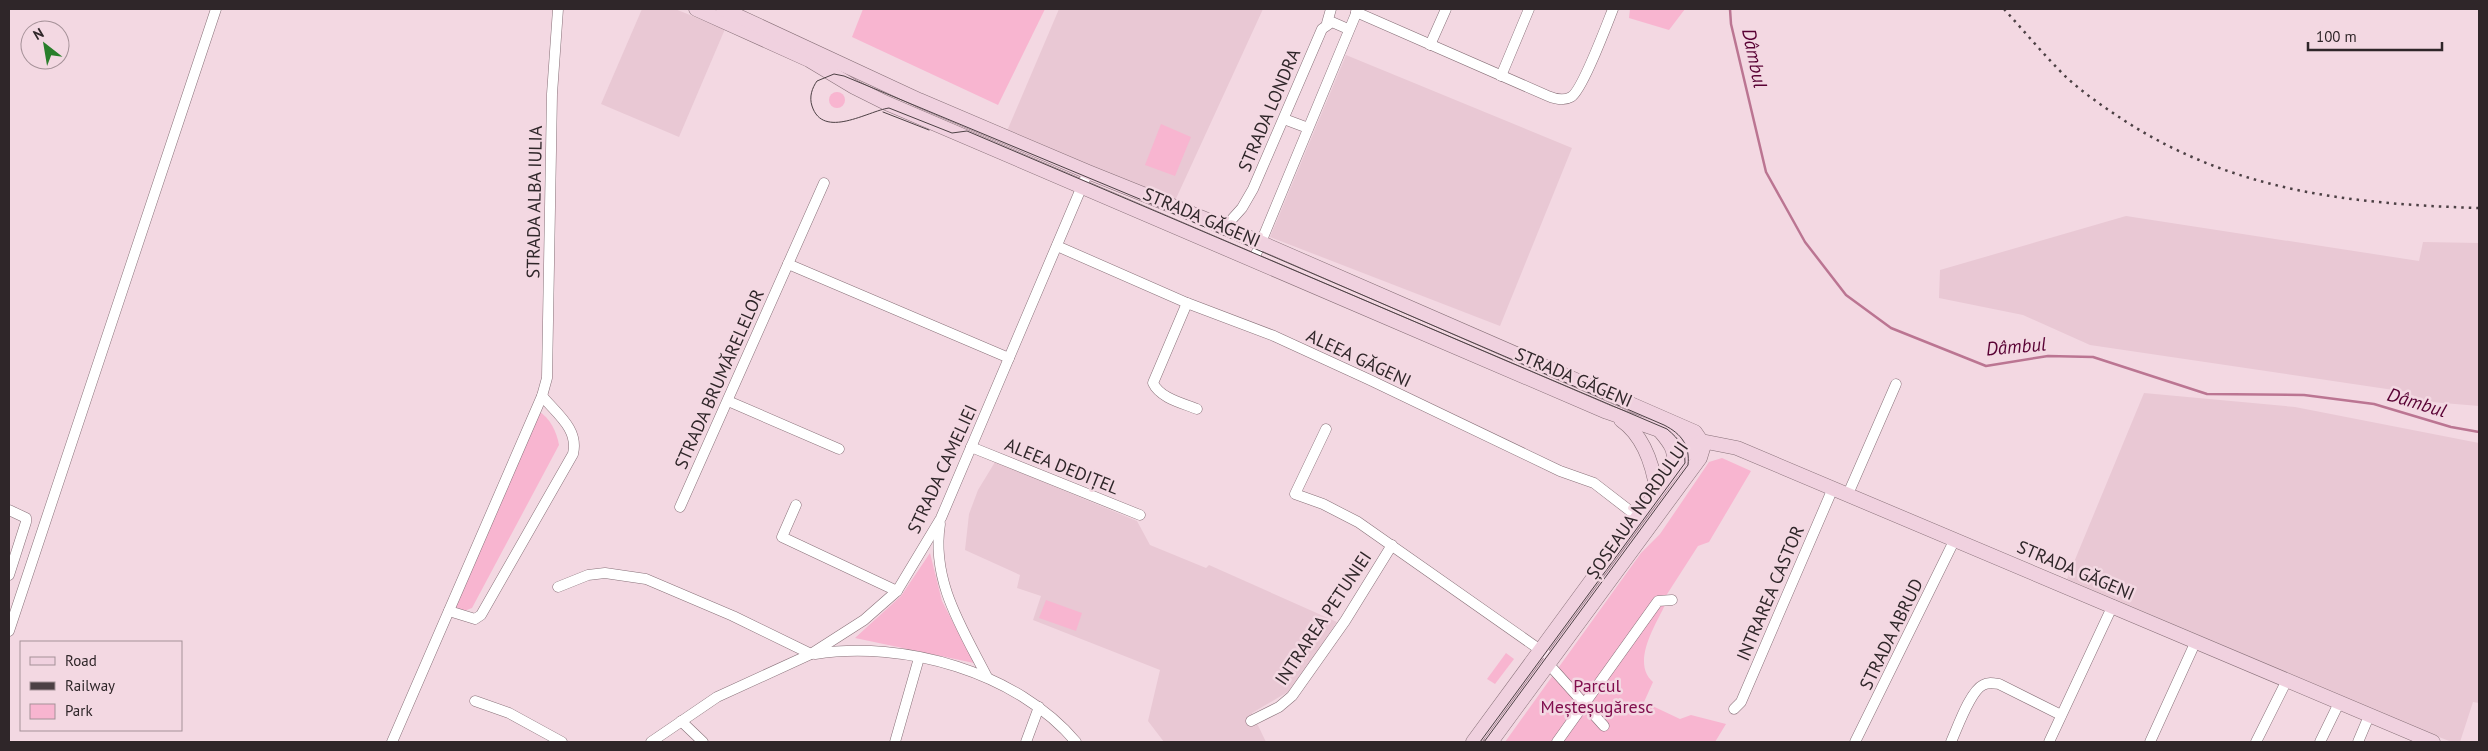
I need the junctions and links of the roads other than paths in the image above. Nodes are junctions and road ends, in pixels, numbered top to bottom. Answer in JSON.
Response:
{"nodes":[{"id":1,"x":216,"y":9,"type":"edge"},
{"id":2,"x":558,"y":9,"type":"edge"},
{"id":3,"x":696,"y":9,"type":"edge"},
{"id":4,"x":723,"y":9,"type":"edge"},
{"id":5,"x":1331,"y":9,"type":"edge"},
{"id":6,"x":1446,"y":9,"type":"edge"},
{"id":7,"x":1529,"y":9,"type":"edge"},
{"id":8,"x":1613,"y":9,"type":"edge"},
{"id":9,"x":1357,"y":10,"type":"edge"},
{"id":10,"x":1327,"y":23,"type":"junction"},
{"id":11,"x":1348,"y":29,"type":"junction"},
{"id":12,"x":1430,"y":45,"type":"junction"},
{"id":13,"x":812,"y":55,"type":"junction"},
{"id":14,"x":1500,"y":76,"type":"junction"},
{"id":15,"x":1284,"y":119,"type":"junction"},
{"id":16,"x":1308,"y":128,"type":"junction"},
{"id":17,"x":1088,"y":172,"type":"junction"},
{"id":18,"x":824,"y":184,"type":"dead end"},
{"id":19,"x":1083,"y":186,"type":"junction"},
{"id":20,"x":1225,"y":227,"type":"junction"},
{"id":21,"x":1262,"y":243,"type":"junction"},
{"id":22,"x":1057,"y":246,"type":"junction"},
{"id":23,"x":1254,"y":260,"type":"junction"},
{"id":24,"x":788,"y":264,"type":"junction"},
{"id":25,"x":1188,"y":303,"type":"junction"},
{"id":26,"x":1009,"y":358,"type":"junction"},
{"id":27,"x":1896,"y":384,"type":"dead end"},
{"id":28,"x":542,"y":396,"type":"junction"},
{"id":29,"x":728,"y":401,"type":"junction"},
{"id":30,"x":1197,"y":409,"type":"dead end"},
{"id":31,"x":1607,"y":412,"type":"junction"},
{"id":32,"x":1326,"y":428,"type":"dead end"},
{"id":33,"x":1660,"y":431,"type":"junction"},
{"id":34,"x":1701,"y":440,"type":"junction"},
{"id":35,"x":971,"y":447,"type":"junction"},
{"id":36,"x":839,"y":449,"type":"dead end"},
{"id":37,"x":1672,"y":472,"type":"junction"},
{"id":38,"x":1833,"y":488,"type":"junction"},
{"id":39,"x":1657,"y":492,"type":"junction"},
{"id":40,"x":1848,"y":494,"type":"junction"},
{"id":41,"x":796,"y":505,"type":"dead end"},
{"id":42,"x":680,"y":507,"type":"dead end"},
{"id":43,"x":9,"y":510,"type":"edge"},
{"id":44,"x":1140,"y":515,"type":"dead end"},
{"id":45,"x":1638,"y":517,"type":"junction"},
{"id":46,"x":941,"y":518,"type":"junction"},
{"id":47,"x":1955,"y":539,"type":"junction"},
{"id":48,"x":1392,"y":544,"type":"junction"},
{"id":49,"x":9,"y":575,"type":"edge"},
{"id":50,"x":558,"y":587,"type":"dead end"},
{"id":51,"x":897,"y":591,"type":"junction"},
{"id":52,"x":1672,"y":600,"type":"dead end"},
{"id":53,"x":2113,"y":606,"type":"junction"},
{"id":54,"x":449,"y":611,"type":"junction"},
{"id":55,"x":11,"y":619,"type":"edge"},
{"id":56,"x":9,"y":631,"type":"edge"},
{"id":57,"x":2196,"y":641,"type":"junction"},
{"id":58,"x":1539,"y":650,"type":"junction"},
{"id":59,"x":812,"y":654,"type":"junction"},
{"id":60,"x":919,"y":658,"type":"junction"},
{"id":61,"x":1553,"y":664,"type":"junction"},
{"id":62,"x":987,"y":677,"type":"junction"},
{"id":63,"x":2287,"y":680,"type":"junction"},
{"id":64,"x":475,"y":701,"type":"dead end"},
{"id":65,"x":2339,"y":703,"type":"junction"},
{"id":66,"x":1584,"y":704,"type":"junction"},
{"id":67,"x":1039,"y":707,"type":"junction"},
{"id":68,"x":1734,"y":709,"type":"dead end"},
{"id":69,"x":2061,"y":715,"type":"junction"},
{"id":70,"x":2369,"y":716,"type":"junction"},
{"id":71,"x":681,"y":721,"type":"junction"},
{"id":72,"x":1251,"y":721,"type":"dead end"},
{"id":73,"x":1604,"y":726,"type":"dead end"},
{"id":74,"x":547,"y":738,"type":"edge"},
{"id":75,"x":392,"y":742,"type":"edge"},
{"id":76,"x":562,"y":742,"type":"edge"},
{"id":77,"x":651,"y":742,"type":"edge"},
{"id":78,"x":703,"y":742,"type":"edge"},
{"id":79,"x":895,"y":742,"type":"edge"},
{"id":80,"x":1026,"y":742,"type":"edge"},
{"id":81,"x":1076,"y":742,"type":"edge"},
{"id":82,"x":1473,"y":742,"type":"edge"},
{"id":83,"x":1491,"y":742,"type":"edge"},
{"id":84,"x":1557,"y":742,"type":"edge"},
{"id":85,"x":1855,"y":742,"type":"edge"},
{"id":86,"x":1951,"y":742,"type":"edge"},
{"id":87,"x":2049,"y":742,"type":"edge"},
{"id":88,"x":2150,"y":742,"type":"edge"},
{"id":89,"x":2256,"y":742,"type":"edge"},
{"id":90,"x":2320,"y":742,"type":"edge"},
{"id":91,"x":2358,"y":742,"type":"edge"},
{"id":92,"x":2433,"y":742,"type":"edge"}],
"edges":[{"from":1,"to":55,"type":"street"},
{"from":2,"to":28,"type":"street","name":"STRADA ALBA IULIA"},
{"from":3,"to":13,"type":"main road","name":"STRADA GĂGENI"},
{"from":4,"to":13,"type":"main road","name":"STRADA GĂGENI"},
{"from":5,"to":10,"type":"street","name":"STRADA LONDRA"},
{"from":6,"to":12,"type":"street"},
{"from":7,"to":14,"type":"street"},
{"from":8,"to":14,"type":"street"},
{"from":9,"to":11,"type":"street"},
{"from":9,"to":12,"type":"street"},
{"from":10,"to":11,"type":"street"},
{"from":10,"to":15,"type":"street","name":"STRADA LONDRA"},
{"from":11,"to":16,"type":"street"},
{"from":12,"to":14,"type":"street"},
{"from":13,"to":17,"type":"main road","name":"STRADA GĂGENI"},
{"from":13,"to":19,"type":"main road","name":"STRADA GĂGENI"},
{"from":15,"to":16,"type":"street"},
{"from":15,"to":20,"type":"street","name":"STRADA LONDRA"},
{"from":16,"to":21,"type":"street"},
{"from":17,"to":19,"type":"street","name":"STRADA CAMELIEI"},
{"from":17,"to":20,"type":"main road","name":"STRADA GĂGENI"},
{"from":18,"to":24,"type":"street","name":"STRADA BRUMĂRELELOR"},
{"from":19,"to":22,"type":"street","name":"STRADA CAMELIEI"},
{"from":19,"to":23,"type":"main road","name":"STRADA GĂGENI"},
{"from":20,"to":21,"type":"main road","name":"STRADA GĂGENI"},
{"from":21,"to":23,"type":"street"},
{"from":21,"to":34,"type":"main road","name":"STRADA GĂGENI"},
{"from":22,"to":25,"type":"street","name":"ALEEA GĂGENI"},
{"from":22,"to":26,"type":"street","name":"STRADA CAMELIEI"},
{"from":23,"to":31,"type":"main road","name":"STRADA GĂGENI"},
{"from":24,"to":26,"type":"street"},
{"from":24,"to":29,"type":"street","name":"STRADA BRUMĂRELELOR"},
{"from":25,"to":30,"type":"street"},
{"from":25,"to":45,"type":"street","name":"ALEEA GĂGENI"},
{"from":26,"to":35,"type":"street","name":"STRADA CAMELIEI"},
{"from":27,"to":40,"type":"street"},
{"from":28,"to":54,"type":"street","name":"STRADA ALBA IULIA"},
{"from":28,"to":54,"type":"street"},
{"from":29,"to":36,"type":"street"},
{"from":29,"to":42,"type":"street","name":"STRADA BRUMĂRELELOR"},
{"from":31,"to":33,"type":"main road","name":"STRADA GĂGENI"},
{"from":31,"to":39,"type":"main road"},
{"from":32,"to":48,"type":"street","name":"INTRAREA PETUNIEI"},
{"from":33,"to":34,"type":"main road","name":"STRADA GĂGENI"},
{"from":33,"to":37,"type":"main road"},
{"from":34,"to":37,"type":"main road","name":"ȘOSEAUA NORDULUI"},
{"from":34,"to":38,"type":"main road","name":"STRADA GĂGENI"},
{"from":34,"to":61,"type":"main road","name":"ȘOSEAUA NORDULUI"},
{"from":35,"to":44,"type":"street","name":"ALEEA DEDIȚEL"},
{"from":35,"to":46,"type":"street","name":"STRADA CAMELIEI"},
{"from":37,"to":39,"type":"main road","name":"ȘOSEAUA NORDULUI"},
{"from":38,"to":40,"type":"main road","name":"STRADA GĂGENI"},
{"from":38,"to":68,"type":"street","name":"INTRAREA CASTOR"},
{"from":39,"to":45,"type":"main road","name":"ȘOSEAUA NORDULUI"},
{"from":40,"to":47,"type":"main road","name":"STRADA GĂGENI"},
{"from":41,"to":51,"type":"street"},
{"from":43,"to":49,"type":"street"},
{"from":45,"to":58,"type":"main road","name":"ȘOSEAUA NORDULUI"},
{"from":46,"to":51,"type":"street","name":"STRADA CAMELIEI"},
{"from":46,"to":62,"type":"street"},
{"from":47,"to":53,"type":"main road","name":"STRADA GĂGENI"},
{"from":47,"to":85,"type":"street","name":"STRADA ABRUD"},
{"from":48,"to":58,"type":"street","name":"INTRAREA PETUNIEI"},
{"from":48,"to":72,"type":"street","name":"INTRAREA PETUNIEI"},
{"from":50,"to":59,"type":"street"},
{"from":51,"to":59,"type":"street","name":"STRADA CAMELIEI"},
{"from":52,"to":66,"type":"street"},
{"from":53,"to":57,"type":"main road","name":"STRADA GĂGENI"},
{"from":53,"to":69,"type":"street"},
{"from":54,"to":75,"type":"street","name":"STRADA ALBA IULIA"},
{"from":55,"to":56,"type":"street"},
{"from":57,"to":63,"type":"main road","name":"STRADA GĂGENI"},
{"from":57,"to":88,"type":"street"},
{"from":58,"to":61,"type":"street","name":"INTRAREA PETUNIEI"},
{"from":58,"to":82,"type":"main road","name":"ȘOSEAUA NORDULUI"},
{"from":59,"to":60,"type":"street"},
{"from":59,"to":71,"type":"street","name":"STRADA CAMELIEI"},
{"from":60,"to":62,"type":"street"},
{"from":60,"to":79,"type":"street"},
{"from":61,"to":66,"type":"street","name":"INTRAREA PETUNIEI"},
{"from":61,"to":83,"type":"main road","name":"ȘOSEAUA NORDULUI"},
{"from":62,"to":67,"type":"street"},
{"from":63,"to":65,"type":"main road","name":"STRADA GĂGENI"},
{"from":63,"to":89,"type":"street"},
{"from":64,"to":74,"type":"street"},
{"from":65,"to":70,"type":"main road","name":"STRADA GĂGENI"},
{"from":65,"to":90,"type":"street"},
{"from":66,"to":73,"type":"street","name":"INTRAREA PETUNIEI"},
{"from":66,"to":84,"type":"street"},
{"from":67,"to":80,"type":"street"},
{"from":67,"to":81,"type":"street"},
{"from":69,"to":86,"type":"street"},
{"from":69,"to":87,"type":"street"},
{"from":70,"to":91,"type":"street"},
{"from":70,"to":92,"type":"main road","name":"STRADA GĂGENI"},
{"from":71,"to":77,"type":"street","name":"STRADA CAMELIEI"},
{"from":71,"to":78,"type":"street"},
{"from":74,"to":76,"type":"street"}]}
